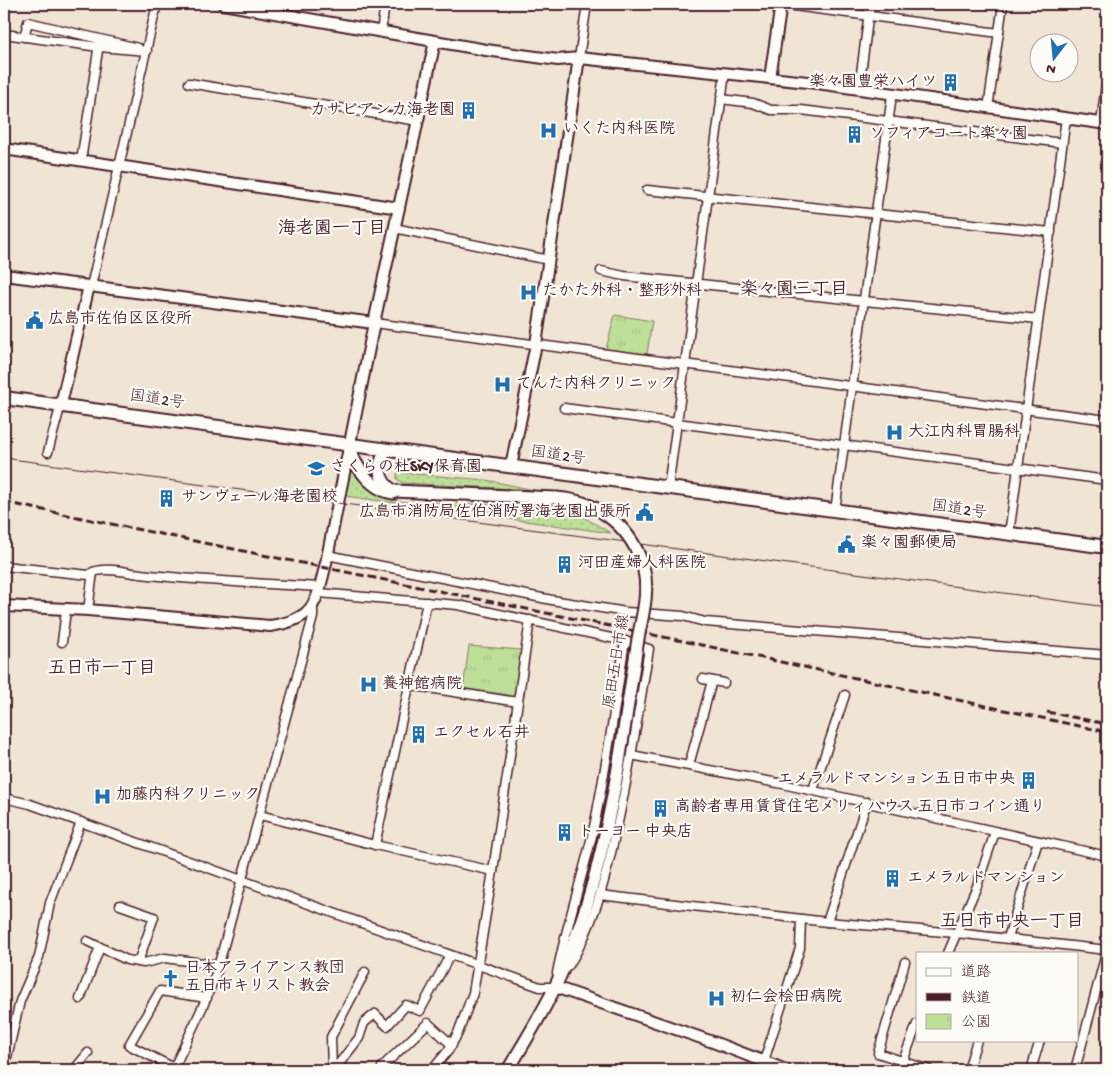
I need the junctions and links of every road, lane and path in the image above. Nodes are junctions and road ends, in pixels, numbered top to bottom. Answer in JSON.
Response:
{"nodes":[{"id":1,"x":157,"y":4,"type":"edge"},
{"id":2,"x":223,"y":4,"type":"edge"},
{"id":3,"x":385,"y":4,"type":"edge"},
{"id":4,"x":587,"y":4,"type":"edge"},
{"id":5,"x":764,"y":4,"type":"edge"},
{"id":6,"x":870,"y":4,"type":"edge"},
{"id":7,"x":1003,"y":4,"type":"edge"},
{"id":8,"x":781,"y":5,"type":"edge"},
{"id":9,"x":794,"y":6,"type":"dead end"},
{"id":10,"x":868,"y":16,"type":"junction"},
{"id":11,"x":381,"y":32,"type":"junction"},
{"id":12,"x":999,"y":33,"type":"junction"},
{"id":13,"x":4,"y":34,"type":"edge"},
{"id":14,"x":24,"y":37,"type":"junction"},
{"id":15,"x":100,"y":38,"type":"junction"},
{"id":16,"x":435,"y":42,"type":"junction"},
{"id":17,"x":99,"y":48,"type":"junction"},
{"id":18,"x":147,"y":51,"type":"junction"},
{"id":19,"x":580,"y":58,"type":"junction"},
{"id":20,"x":725,"y":73,"type":"junction"},
{"id":21,"x":1107,"y":77,"type":"edge"},
{"id":22,"x":770,"y":78,"type":"junction"},
{"id":23,"x":190,"y":83,"type":"dead end"},
{"id":24,"x":859,"y":89,"type":"junction"},
{"id":25,"x":892,"y":95,"type":"junction"},
{"id":26,"x":721,"y":99,"type":"junction"},
{"id":27,"x":988,"y":108,"type":"junction"},
{"id":28,"x":1066,"y":118,"type":"junction"},
{"id":29,"x":418,"y":121,"type":"junction"},
{"id":30,"x":888,"y":121,"type":"junction"},
{"id":31,"x":1104,"y":124,"type":"edge"},
{"id":32,"x":1062,"y":143,"type":"junction"},
{"id":33,"x":4,"y":149,"type":"edge"},
{"id":34,"x":81,"y":161,"type":"junction"},
{"id":35,"x":120,"y":166,"type":"junction"},
{"id":36,"x":647,"y":190,"type":"dead end"},
{"id":37,"x":708,"y":196,"type":"junction"},
{"id":38,"x":399,"y":208,"type":"junction"},
{"id":39,"x":876,"y":213,"type":"junction"},
{"id":40,"x":394,"y":228,"type":"junction"},
{"id":41,"x":1051,"y":232,"type":"junction"},
{"id":42,"x":548,"y":260,"type":"junction"},
{"id":43,"x":601,"y":271,"type":"dead end"},
{"id":44,"x":4,"y":275,"type":"edge"},
{"id":45,"x":695,"y":283,"type":"junction"},
{"id":46,"x":89,"y":286,"type":"junction"},
{"id":47,"x":863,"y":300,"type":"junction"},
{"id":48,"x":1038,"y":319,"type":"junction"},
{"id":49,"x":374,"y":323,"type":"junction"},
{"id":50,"x":536,"y":344,"type":"junction"},
{"id":51,"x":685,"y":364,"type":"junction"},
{"id":52,"x":852,"y":386,"type":"junction"},
{"id":53,"x":4,"y":398,"type":"edge"},
{"id":54,"x":61,"y":404,"type":"junction"},
{"id":55,"x":564,"y":408,"type":"dead end"},
{"id":56,"x":1026,"y":409,"type":"junction"},
{"id":57,"x":1107,"y":420,"type":"edge"},
{"id":58,"x":676,"y":424,"type":"junction"},
{"id":59,"x":349,"y":445,"type":"junction"},
{"id":60,"x":844,"y":446,"type":"junction"},
{"id":61,"x":386,"y":450,"type":"junction"},
{"id":62,"x":48,"y":452,"type":"dead end"},
{"id":63,"x":511,"y":466,"type":"junction"},
{"id":64,"x":1018,"y":469,"type":"junction"},
{"id":65,"x":1107,"y":480,"type":"edge"},
{"id":66,"x":668,"y":488,"type":"junction"},
{"id":67,"x":402,"y":493,"type":"junction"},
{"id":68,"x":835,"y":511,"type":"junction"},
{"id":69,"x":1009,"y":534,"type":"junction"},
{"id":70,"x":1107,"y":547,"type":"edge"},
{"id":71,"x":327,"y":555,"type":"junction"},
{"id":72,"x":4,"y":566,"type":"edge"},
{"id":73,"x":93,"y":572,"type":"junction"},
{"id":74,"x":320,"y":590,"type":"junction"},
{"id":75,"x":427,"y":602,"type":"junction"},
{"id":76,"x":312,"y":605,"type":"junction"},
{"id":77,"x":4,"y":606,"type":"edge"},
{"id":78,"x":66,"y":610,"type":"junction"},
{"id":79,"x":88,"y":610,"type":"junction"},
{"id":80,"x":530,"y":620,"type":"junction"},
{"id":81,"x":625,"y":640,"type":"junction"},
{"id":82,"x":62,"y":642,"type":"dead end"},
{"id":83,"x":1107,"y":655,"type":"edge"},
{"id":84,"x":703,"y":679,"type":"dead end"},
{"id":85,"x":712,"y":681,"type":"junction"},
{"id":86,"x":724,"y":683,"type":"dead end"},
{"id":87,"x":409,"y":685,"type":"junction"},
{"id":88,"x":845,"y":695,"type":"dead end"},
{"id":89,"x":518,"y":702,"type":"junction"},
{"id":90,"x":625,"y":756,"type":"junction"},
{"id":91,"x":689,"y":765,"type":"junction"},
{"id":92,"x":813,"y":790,"type":"junction"},
{"id":93,"x":4,"y":798,"type":"edge"},
{"id":94,"x":867,"y":802,"type":"junction"},
{"id":95,"x":260,"y":815,"type":"junction"},
{"id":96,"x":82,"y":822,"type":"junction"},
{"id":97,"x":995,"y":832,"type":"junction"},
{"id":98,"x":1038,"y":841,"type":"junction"},
{"id":99,"x":375,"y":845,"type":"junction"},
{"id":100,"x":1107,"y":856,"type":"edge"},
{"id":101,"x":493,"y":871,"type":"junction"},
{"id":102,"x":242,"y":881,"type":"junction"},
{"id":103,"x":600,"y":896,"type":"junction"},
{"id":104,"x":120,"y":905,"type":"dead end"},
{"id":105,"x":801,"y":919,"type":"junction"},
{"id":106,"x":827,"y":922,"type":"junction"},
{"id":107,"x":956,"y":933,"type":"junction"},
{"id":108,"x":1008,"y":938,"type":"junction"},
{"id":109,"x":87,"y":941,"type":"dead end"},
{"id":110,"x":100,"y":947,"type":"junction"},
{"id":111,"x":948,"y":952,"type":"edge"},
{"id":112,"x":450,"y":955,"type":"junction"},
{"id":113,"x":138,"y":962,"type":"junction"},
{"id":114,"x":905,"y":962,"type":"dead end"},
{"id":115,"x":478,"y":964,"type":"junction"},
{"id":116,"x":218,"y":965,"type":"junction"},
{"id":117,"x":365,"y":972,"type":"dead end"},
{"id":118,"x":555,"y":988,"type":"junction"},
{"id":119,"x":206,"y":998,"type":"junction"},
{"id":120,"x":80,"y":999,"type":"dead end"},
{"id":121,"x":916,"y":1027,"type":"edge"},
{"id":122,"x":976,"y":1042,"type":"edge"},
{"id":123,"x":1039,"y":1042,"type":"edge"},
{"id":124,"x":452,"y":1045,"type":"junction"},
{"id":125,"x":88,"y":1053,"type":"dead end"},
{"id":126,"x":764,"y":1061,"type":"junction"},
{"id":127,"x":903,"y":1061,"type":"junction"},
{"id":128,"x":382,"y":1067,"type":"dead end"},
{"id":129,"x":174,"y":1069,"type":"edge"},
{"id":130,"x":918,"y":1069,"type":"edge"},
{"id":131,"x":4,"y":1070,"type":"edge"},
{"id":132,"x":74,"y":1070,"type":"edge"},
{"id":133,"x":333,"y":1070,"type":"edge"},
{"id":134,"x":432,"y":1070,"type":"edge"},
{"id":135,"x":508,"y":1070,"type":"edge"},
{"id":136,"x":786,"y":1070,"type":"edge"},
{"id":137,"x":928,"y":1070,"type":"edge"},
{"id":138,"x":968,"y":1070,"type":"edge"},
{"id":139,"x":1031,"y":1070,"type":"edge"},
{"id":140,"x":1075,"y":1070,"type":"edge"}],
"edges":[{"from":1,"to":18,"type":"street"},
{"from":2,"to":11,"type":"street"},
{"from":3,"to":11,"type":"street"},
{"from":4,"to":19,"type":"street"},
{"from":5,"to":8,"type":"street"},
{"from":6,"to":10,"type":"street"},
{"from":7,"to":12,"type":"street"},
{"from":8,"to":22,"type":"street"},
{"from":9,"to":10,"type":"street"},
{"from":10,"to":12,"type":"street"},
{"from":10,"to":24,"type":"street"},
{"from":11,"to":16,"type":"street"},
{"from":12,"to":27,"type":"street"},
{"from":13,"to":14,"type":"street"},
{"from":14,"to":15,"type":"street"},
{"from":14,"to":17,"type":"street"},
{"from":15,"to":17,"type":"street"},
{"from":15,"to":18,"type":"street"},
{"from":16,"to":19,"type":"street"},
{"from":16,"to":29,"type":"street"},
{"from":17,"to":18,"type":"street"},
{"from":17,"to":34,"type":"street"},
{"from":18,"to":35,"type":"street"},
{"from":19,"to":20,"type":"street"},
{"from":19,"to":42,"type":"street"},
{"from":20,"to":22,"type":"street"},
{"from":20,"to":26,"type":"street"},
{"from":21,"to":31,"type":"street"},
{"from":22,"to":24,"type":"street"},
{"from":23,"to":29,"type":"street"},
{"from":24,"to":25,"type":"street"},
{"from":25,"to":27,"type":"street"},
{"from":25,"to":30,"type":"street"},
{"from":26,"to":30,"type":"street"},
{"from":26,"to":37,"type":"street"},
{"from":27,"to":28,"type":"street"},
{"from":28,"to":31,"type":"street"},
{"from":28,"to":32,"type":"street"},
{"from":29,"to":38,"type":"street"},
{"from":30,"to":32,"type":"street"},
{"from":30,"to":39,"type":"street"},
{"from":32,"to":41,"type":"street"},
{"from":33,"to":34,"type":"street"},
{"from":34,"to":35,"type":"street"},
{"from":35,"to":38,"type":"street"},
{"from":35,"to":46,"type":"street"},
{"from":36,"to":37,"type":"street"},
{"from":37,"to":39,"type":"street"},
{"from":37,"to":45,"type":"street"},
{"from":38,"to":40,"type":"street"},
{"from":39,"to":41,"type":"street"},
{"from":39,"to":47,"type":"street"},
{"from":40,"to":42,"type":"street"},
{"from":40,"to":49,"type":"street"},
{"from":41,"to":48,"type":"street"},
{"from":42,"to":50,"type":"street"},
{"from":43,"to":45,"type":"street"},
{"from":44,"to":46,"type":"street"},
{"from":45,"to":47,"type":"street"},
{"from":45,"to":51,"type":"street"},
{"from":46,"to":49,"type":"street"},
{"from":46,"to":54,"type":"street"},
{"from":47,"to":48,"type":"street"},
{"from":47,"to":52,"type":"street"},
{"from":48,"to":56,"type":"street"},
{"from":49,"to":50,"type":"street"},
{"from":49,"to":59,"type":"street"},
{"from":50,"to":51,"type":"street"},
{"from":50,"to":63,"type":"street"},
{"from":51,"to":52,"type":"street"},
{"from":51,"to":58,"type":"street"},
{"from":52,"to":56,"type":"street"},
{"from":52,"to":60,"type":"street"},
{"from":53,"to":54,"type":"highway","name":"国道2号"},
{"from":54,"to":59,"type":"highway","name":"国道2号"},
{"from":54,"to":62,"type":"street"},
{"from":55,"to":58,"type":"street"},
{"from":56,"to":57,"type":"street"},
{"from":56,"to":64,"type":"street"},
{"from":58,"to":60,"type":"street"},
{"from":58,"to":66,"type":"street"},
{"from":59,"to":61,"type":"highway","name":"国道2号"},
{"from":59,"to":67,"type":"main road","name":"原田五日市線"},
{"from":59,"to":71,"type":"street"},
{"from":60,"to":64,"type":"street"},
{"from":60,"to":68,"type":"street"},
{"from":61,"to":63,"type":"highway","name":"国道2号"},
{"from":61,"to":67,"type":"main road"},
{"from":63,"to":66,"type":"highway","name":"国道2号"},
{"from":64,"to":65,"type":"street"},
{"from":64,"to":69,"type":"street"},
{"from":66,"to":68,"type":"highway","name":"国道2号"},
{"from":67,"to":90,"type":"main road","name":"原田五日市線","bridge":true},
{"from":68,"to":69,"type":"highway","name":"国道2号"},
{"from":69,"to":70,"type":"highway","name":"国道2号"},
{"from":71,"to":74,"type":"street"},
{"from":71,"to":83,"type":"street"},
{"from":72,"to":73,"type":"street"},
{"from":73,"to":74,"type":"street"},
{"from":73,"to":79,"type":"street"},
{"from":74,"to":75,"type":"street"},
{"from":74,"to":76,"type":"street"},
{"from":75,"to":80,"type":"street"},
{"from":75,"to":87,"type":"street"},
{"from":76,"to":79,"type":"street"},
{"from":76,"to":95,"type":"street"},
{"from":77,"to":78,"type":"street"},
{"from":78,"to":79,"type":"street"},
{"from":78,"to":82,"type":"street"},
{"from":80,"to":81,"type":"street"},
{"from":80,"to":89,"type":"street"},
{"from":81,"to":90,"type":"street"},
{"from":81,"to":118,"type":"street"},
{"from":84,"to":85,"type":"street"},
{"from":85,"to":86,"type":"street"},
{"from":85,"to":91,"type":"street"},
{"from":87,"to":89,"type":"street"},
{"from":87,"to":99,"type":"street"},
{"from":88,"to":92,"type":"street"},
{"from":89,"to":101,"type":"street"},
{"from":90,"to":91,"type":"street"},
{"from":90,"to":103,"type":"street"},
{"from":90,"to":118,"type":"main road","name":"原田五日市線"},
{"from":91,"to":92,"type":"street"},
{"from":92,"to":94,"type":"street"},
{"from":93,"to":96,"type":"street"},
{"from":94,"to":97,"type":"street"},
{"from":94,"to":106,"type":"street"},
{"from":95,"to":99,"type":"street"},
{"from":95,"to":102,"type":"street"},
{"from":96,"to":102,"type":"street"},
{"from":96,"to":131,"type":"street"},
{"from":97,"to":98,"type":"street"},
{"from":97,"to":107,"type":"street"},
{"from":98,"to":100,"type":"street"},
{"from":98,"to":108,"type":"street"},
{"from":99,"to":101,"type":"street"},
{"from":101,"to":115,"type":"street"},
{"from":102,"to":112,"type":"street"},
{"from":102,"to":116,"type":"street"},
{"from":103,"to":105,"type":"street"},
{"from":103,"to":118,"type":"street"},
{"from":104,"to":113,"type":"street"},
{"from":105,"to":106,"type":"street"},
{"from":105,"to":126,"type":"street"},
{"from":106,"to":107,"type":"street"},
{"from":107,"to":108,"type":"street"},
{"from":107,"to":111,"type":"street"},
{"from":108,"to":140,"type":"street"},
{"from":109,"to":110,"type":"street"},
{"from":110,"to":113,"type":"street"},
{"from":110,"to":120,"type":"street"},
{"from":112,"to":115,"type":"street"},
{"from":112,"to":133,"type":"street"},
{"from":113,"to":116,"type":"street"},
{"from":114,"to":127,"type":"street"},
{"from":115,"to":118,"type":"street"},
{"from":115,"to":124,"type":"street"},
{"from":116,"to":119,"type":"street"},
{"from":117,"to":133,"type":"street"},
{"from":118,"to":126,"type":"street"},
{"from":118,"to":135,"type":"main road","name":"原田五日市線"},
{"from":119,"to":129,"type":"street"},
{"from":119,"to":129,"type":"street"},
{"from":121,"to":127,"type":"street"},
{"from":122,"to":138,"type":"street"},
{"from":123,"to":139,"type":"street"},
{"from":124,"to":128,"type":"street"},
{"from":124,"to":134,"type":"street"},
{"from":125,"to":132,"type":"street"},
{"from":126,"to":136,"type":"street"},
{"from":127,"to":130,"type":"street"},
{"from":130,"to":137,"type":"street"}]}
